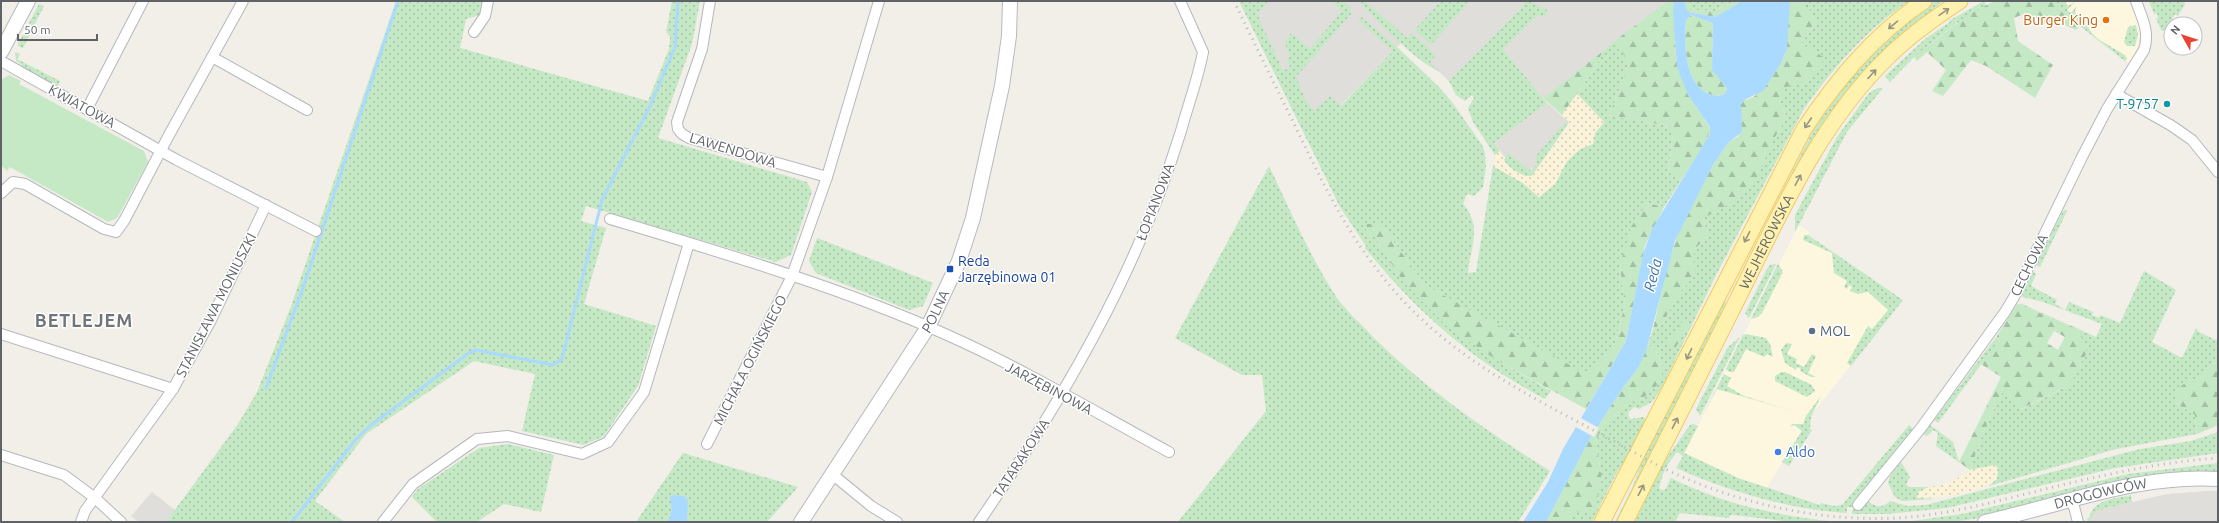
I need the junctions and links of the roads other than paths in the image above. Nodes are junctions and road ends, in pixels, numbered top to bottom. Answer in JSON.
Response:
{"nodes":[{"id":1,"x":28,"y":1,"type":"edge"},
{"id":2,"x":143,"y":1,"type":"edge"},
{"id":3,"x":243,"y":1,"type":"edge"},
{"id":4,"x":488,"y":1,"type":"edge"},
{"id":5,"x":710,"y":1,"type":"edge"},
{"id":6,"x":879,"y":1,"type":"edge"},
{"id":7,"x":1010,"y":1,"type":"edge"},
{"id":8,"x":1180,"y":1,"type":"edge"},
{"id":9,"x":1924,"y":1,"type":"edge"},
{"id":10,"x":1960,"y":1,"type":"edge"},
{"id":11,"x":2136,"y":1,"type":"edge"},
{"id":12,"x":474,"y":32,"type":"dead end"},
{"id":13,"x":1,"y":52,"type":"edge"},
{"id":14,"x":212,"y":57,"type":"junction"},
{"id":15,"x":1,"y":61,"type":"edge"},
{"id":16,"x":2116,"y":94,"type":"junction"},
{"id":17,"x":87,"y":109,"type":"junction"},
{"id":18,"x":307,"y":110,"type":"dead end"},
{"id":19,"x":162,"y":152,"type":"junction"},
{"id":20,"x":2218,"y":172,"type":"edge"},
{"id":21,"x":827,"y":177,"type":"junction"},
{"id":22,"x":1,"y":193,"type":"edge"},
{"id":23,"x":266,"y":205,"type":"junction"},
{"id":24,"x":610,"y":219,"type":"dead end"},
{"id":25,"x":316,"y":231,"type":"dead end"},
{"id":26,"x":689,"y":243,"type":"junction"},
{"id":27,"x":792,"y":276,"type":"junction"},
{"id":28,"x":928,"y":327,"type":"junction"},
{"id":29,"x":1,"y":334,"type":"edge"},
{"id":30,"x":173,"y":389,"type":"junction"},
{"id":31,"x":1062,"y":394,"type":"junction"},
{"id":32,"x":707,"y":444,"type":"dead end"},
{"id":33,"x":1169,"y":452,"type":"dead end"},
{"id":34,"x":1,"y":455,"type":"edge"},
{"id":35,"x":832,"y":474,"type":"junction"},
{"id":36,"x":2218,"y":479,"type":"edge"},
{"id":37,"x":95,"y":498,"type":"junction"},
{"id":38,"x":2072,"y":499,"type":"junction"},
{"id":39,"x":1858,"y":505,"type":"dead end"},
{"id":40,"x":81,"y":522,"type":"edge"},
{"id":41,"x":121,"y":522,"type":"edge"},
{"id":42,"x":383,"y":522,"type":"edge"},
{"id":43,"x":801,"y":522,"type":"edge"},
{"id":44,"x":897,"y":522,"type":"edge"},
{"id":45,"x":979,"y":522,"type":"edge"},
{"id":46,"x":1602,"y":522,"type":"edge"},
{"id":47,"x":1625,"y":522,"type":"edge"},
{"id":48,"x":1985,"y":522,"type":"edge"},
{"id":49,"x":2078,"y":522,"type":"edge"}],
"edges":[{"from":1,"to":13,"type":"street"},
{"from":2,"to":17,"type":"street"},
{"from":3,"to":14,"type":"street"},
{"from":4,"to":12,"type":"street"},
{"from":5,"to":21,"type":"street","name":"LAWENDOWA"},
{"from":6,"to":21,"type":"street"},
{"from":7,"to":28,"type":"street","name":"POLNA"},
{"from":8,"to":31,"type":"street","name":"ŁOPIANOWA"},
{"from":9,"to":46,"type":"main road","name":"WEJHEROWSKA","one_way":true},
{"from":47,"to":10,"type":"main road","name":"WEJHEROWSKA","one_way":true},
{"from":11,"to":16,"type":"street","name":"CECHOWA"},
{"from":14,"to":18,"type":"street"},
{"from":14,"to":19,"type":"street"},
{"from":15,"to":17,"type":"street","name":"KWIATOWA"},
{"from":16,"to":20,"type":"street"},
{"from":16,"to":39,"type":"street","name":"CECHOWA"},
{"from":17,"to":19,"type":"street","name":"KWIATOWA"},
{"from":19,"to":22,"type":"street"},
{"from":19,"to":23,"type":"street","name":"KWIATOWA"},
{"from":21,"to":27,"type":"street"},
{"from":23,"to":25,"type":"street","name":"KWIATOWA"},
{"from":23,"to":30,"type":"street","name":"STANISŁAWA MONIUSZKI"},
{"from":24,"to":26,"type":"street","name":"JARZĘBINOWA"},
{"from":26,"to":27,"type":"street","name":"JARZĘBINOWA"},
{"from":26,"to":42,"type":"street"},
{"from":27,"to":28,"type":"street","name":"JARZĘBINOWA"},
{"from":27,"to":32,"type":"street","name":"MICHAŁA OGIŃSKIEGO"},
{"from":28,"to":31,"type":"street","name":"JARZĘBINOWA"},
{"from":28,"to":35,"type":"street","name":"POLNA"},
{"from":29,"to":30,"type":"street"},
{"from":30,"to":37,"type":"street","name":"STANISŁAWA MONIUSZKI"},
{"from":31,"to":33,"type":"street","name":"JARZĘBINOWA"},
{"from":31,"to":45,"type":"street","name":"TATARAKOWA"},
{"from":34,"to":37,"type":"street"},
{"from":35,"to":43,"type":"street","name":"POLNA"},
{"from":35,"to":44,"type":"street"},
{"from":36,"to":38,"type":"street","name":"DROGOWCÓW"},
{"from":37,"to":40,"type":"street","name":"STANISŁAWA MONIUSZKI"},
{"from":37,"to":41,"type":"street"},
{"from":38,"to":48,"type":"street","name":"DROGOWCÓW"},
{"from":38,"to":49,"type":"street"}]}
